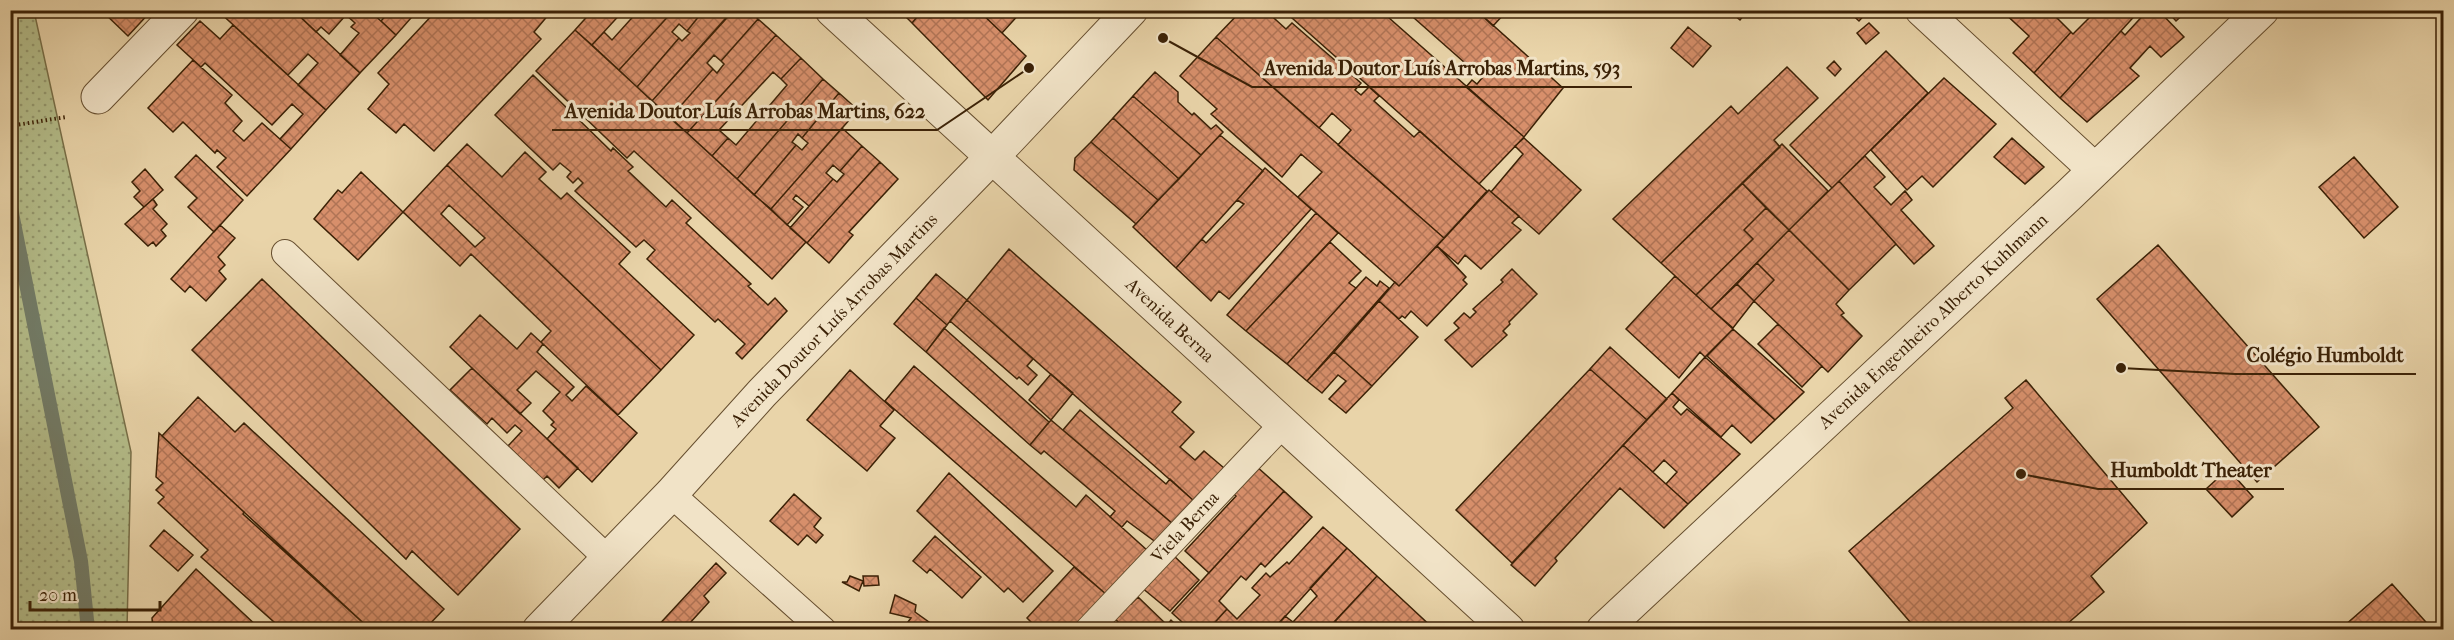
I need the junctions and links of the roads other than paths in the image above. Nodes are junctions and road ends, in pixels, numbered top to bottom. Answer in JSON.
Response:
{"nodes":[{"id":1,"x":182,"y":10,"type":"edge"},
{"id":2,"x":832,"y":10,"type":"edge"},
{"id":3,"x":1131,"y":10,"type":"edge"},
{"id":4,"x":1922,"y":10,"type":"edge"},
{"id":5,"x":2262,"y":10,"type":"edge"},
{"id":6,"x":98,"y":97,"type":"dead end"},
{"id":7,"x":992,"y":157,"type":"junction"},
{"id":8,"x":2095,"y":170,"type":"junction"},
{"id":9,"x":285,"y":253,"type":"dead end"},
{"id":10,"x":1283,"y":424,"type":"junction"},
{"id":11,"x":671,"y":494,"type":"junction"},
{"id":12,"x":607,"y":558,"type":"junction"},
{"id":13,"x":539,"y":630,"type":"edge"},
{"id":14,"x":823,"y":630,"type":"edge"},
{"id":15,"x":1088,"y":630,"type":"edge"},
{"id":16,"x":1508,"y":630,"type":"edge"},
{"id":17,"x":1603,"y":630,"type":"edge"}],
"edges":[{"from":1,"to":6,"type":"street"},
{"from":2,"to":7,"type":"street","name":"Avenida Berna"},
{"from":3,"to":7,"type":"street","name":"Avenida Doutor Luís Arrobas Martins"},
{"from":4,"to":8,"type":"street"},
{"from":5,"to":8,"type":"street","name":"Avenida Engenheiro Alberto Kuhlmann"},
{"from":7,"to":10,"type":"street","name":"Avenida Berna"},
{"from":7,"to":11,"type":"street","name":"Avenida Doutor Luís Arrobas Martins"},
{"from":8,"to":17,"type":"street","name":"Avenida Engenheiro Alberto Kuhlmann"},
{"from":9,"to":12,"type":"lane"},
{"from":10,"to":15,"type":"lane","name":"Viela Berna"},
{"from":10,"to":16,"type":"street","name":"Avenida Berna"},
{"from":11,"to":12,"type":"street","name":"Avenida Doutor Luís Arrobas Martins"},
{"from":11,"to":14,"type":"lane"},
{"from":12,"to":13,"type":"street","name":"Avenida Doutor Luís Arrobas Martins"}]}
